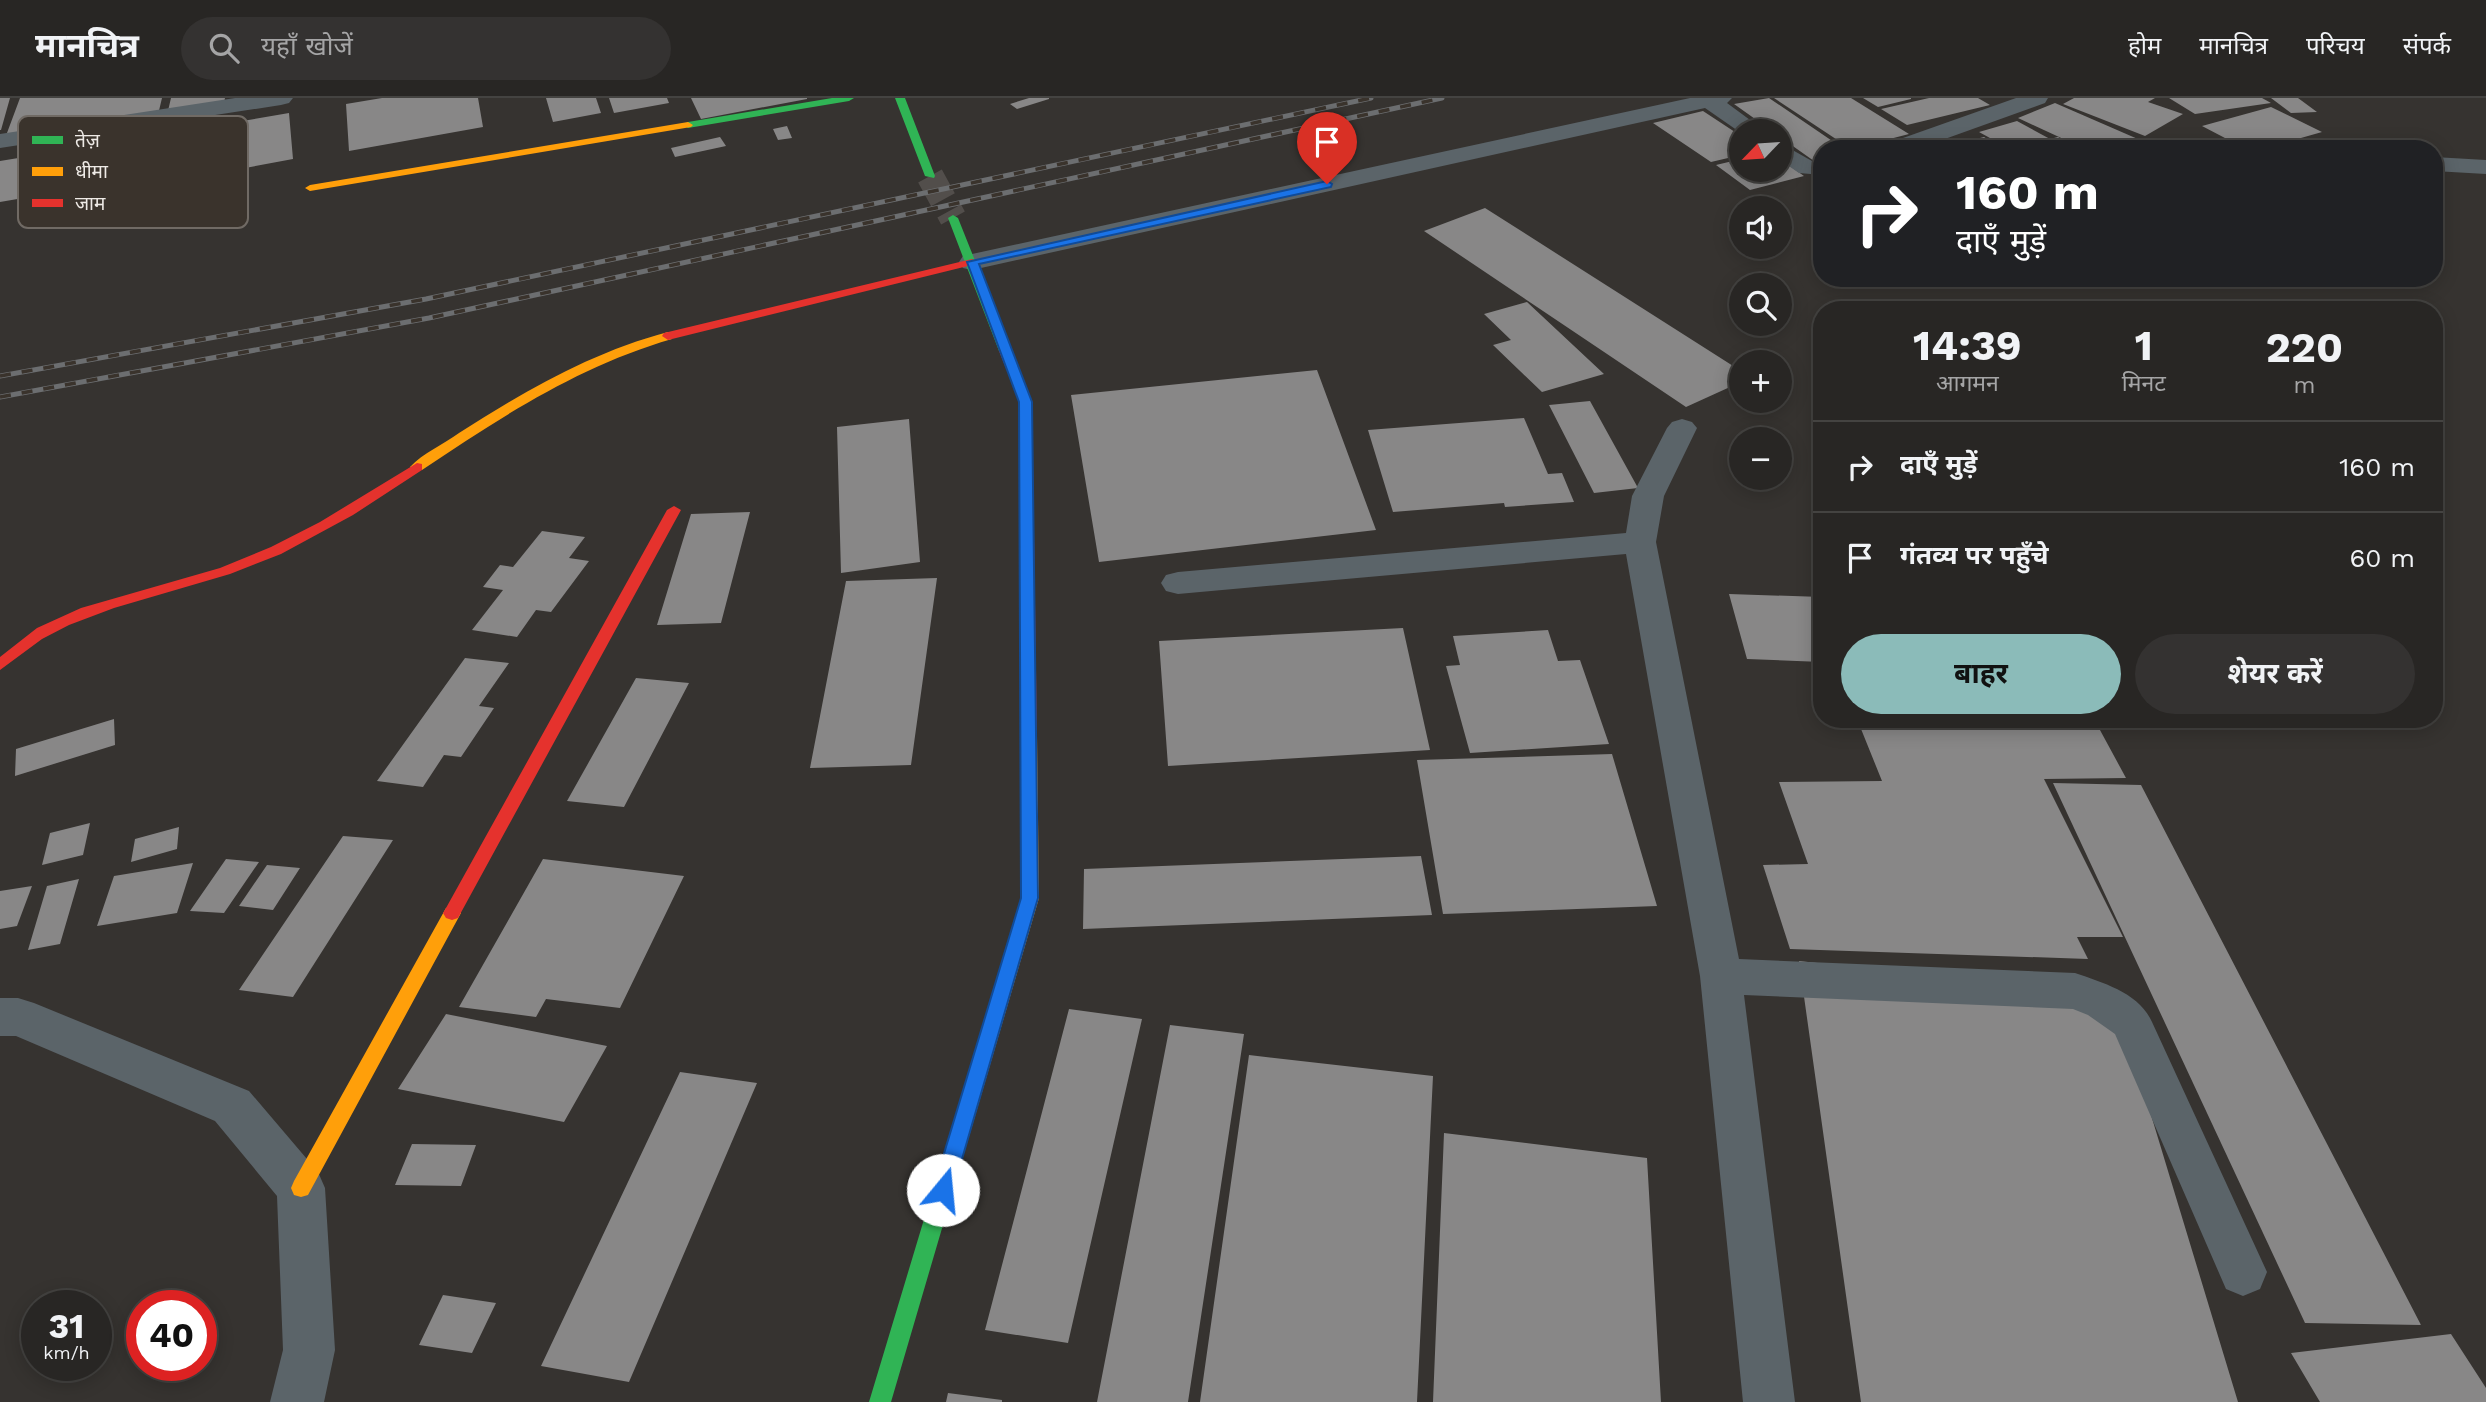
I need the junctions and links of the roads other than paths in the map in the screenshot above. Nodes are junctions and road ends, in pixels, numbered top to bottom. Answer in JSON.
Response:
{"nodes":[{"id":1,"x":281,"y":98,"type":"edge"},
{"id":2,"x":849,"y":98,"type":"edge"},
{"id":3,"x":900,"y":98,"type":"edge"},
{"id":4,"x":2037,"y":98,"type":"edge"},
{"id":5,"x":1715,"y":99,"type":"edge"},
{"id":6,"x":163,"y":116,"type":"edge"},
{"id":7,"x":1739,"y":119,"type":"edge"},
{"id":8,"x":18,"y":138,"type":"edge"},
{"id":9,"x":1919,"y":140,"type":"edge"},
{"id":10,"x":0,"y":141,"type":"edge"},
{"id":11,"x":1792,"y":158,"type":"edge"},
{"id":12,"x":2443,"y":165,"type":"edge"},
{"id":13,"x":2486,"y":167,"type":"edge"},
{"id":14,"x":1813,"y":168,"type":"edge"},
{"id":15,"x":930,"y":176,"type":"tunnel mouth"},
{"id":16,"x":310,"y":188,"type":"dead end"},
{"id":17,"x":953,"y":219,"type":"tunnel mouth"},
{"id":18,"x":972,"y":262,"type":"junction"},
{"id":19,"x":1682,"y":428,"type":"dead end"},
{"id":20,"x":674,"y":510,"type":"dead end"},
{"id":21,"x":1640,"y":542,"type":"junction"},
{"id":22,"x":1178,"y":583,"type":"dead end"},
{"id":23,"x":0,"y":665,"type":"edge"},
{"id":24,"x":1721,"y":976,"type":"junction"},
{"id":25,"x":0,"y":1017,"type":"edge"},
{"id":26,"x":301,"y":1188,"type":"junction"},
{"id":27,"x":2243,"y":1272,"type":"dead end"},
{"id":28,"x":297,"y":1402,"type":"edge"},
{"id":29,"x":880,"y":1402,"type":"edge"},
{"id":30,"x":1769,"y":1402,"type":"edge"}],
"edges":[{"from":1,"to":6,"type":"street"},
{"from":2,"to":16,"type":"street"},
{"from":3,"to":15,"type":"street"},
{"from":4,"to":9,"type":"lane"},
{"from":5,"to":7,"type":"lane"},
{"from":5,"to":18,"type":"lane"},
{"from":8,"to":10,"type":"street"},
{"from":11,"to":14,"type":"lane"},
{"from":12,"to":13,"type":"lane"},
{"from":17,"to":18,"type":"street"},
{"from":18,"to":23,"type":"street"},
{"from":18,"to":29,"type":"street"},
{"from":19,"to":21,"type":"lane"},
{"from":20,"to":26,"type":"street"},
{"from":21,"to":22,"type":"lane"},
{"from":21,"to":24,"type":"lane"},
{"from":24,"to":27,"type":"lane"},
{"from":24,"to":30,"type":"lane"},
{"from":25,"to":26,"type":"street"},
{"from":26,"to":28,"type":"street"}]}
